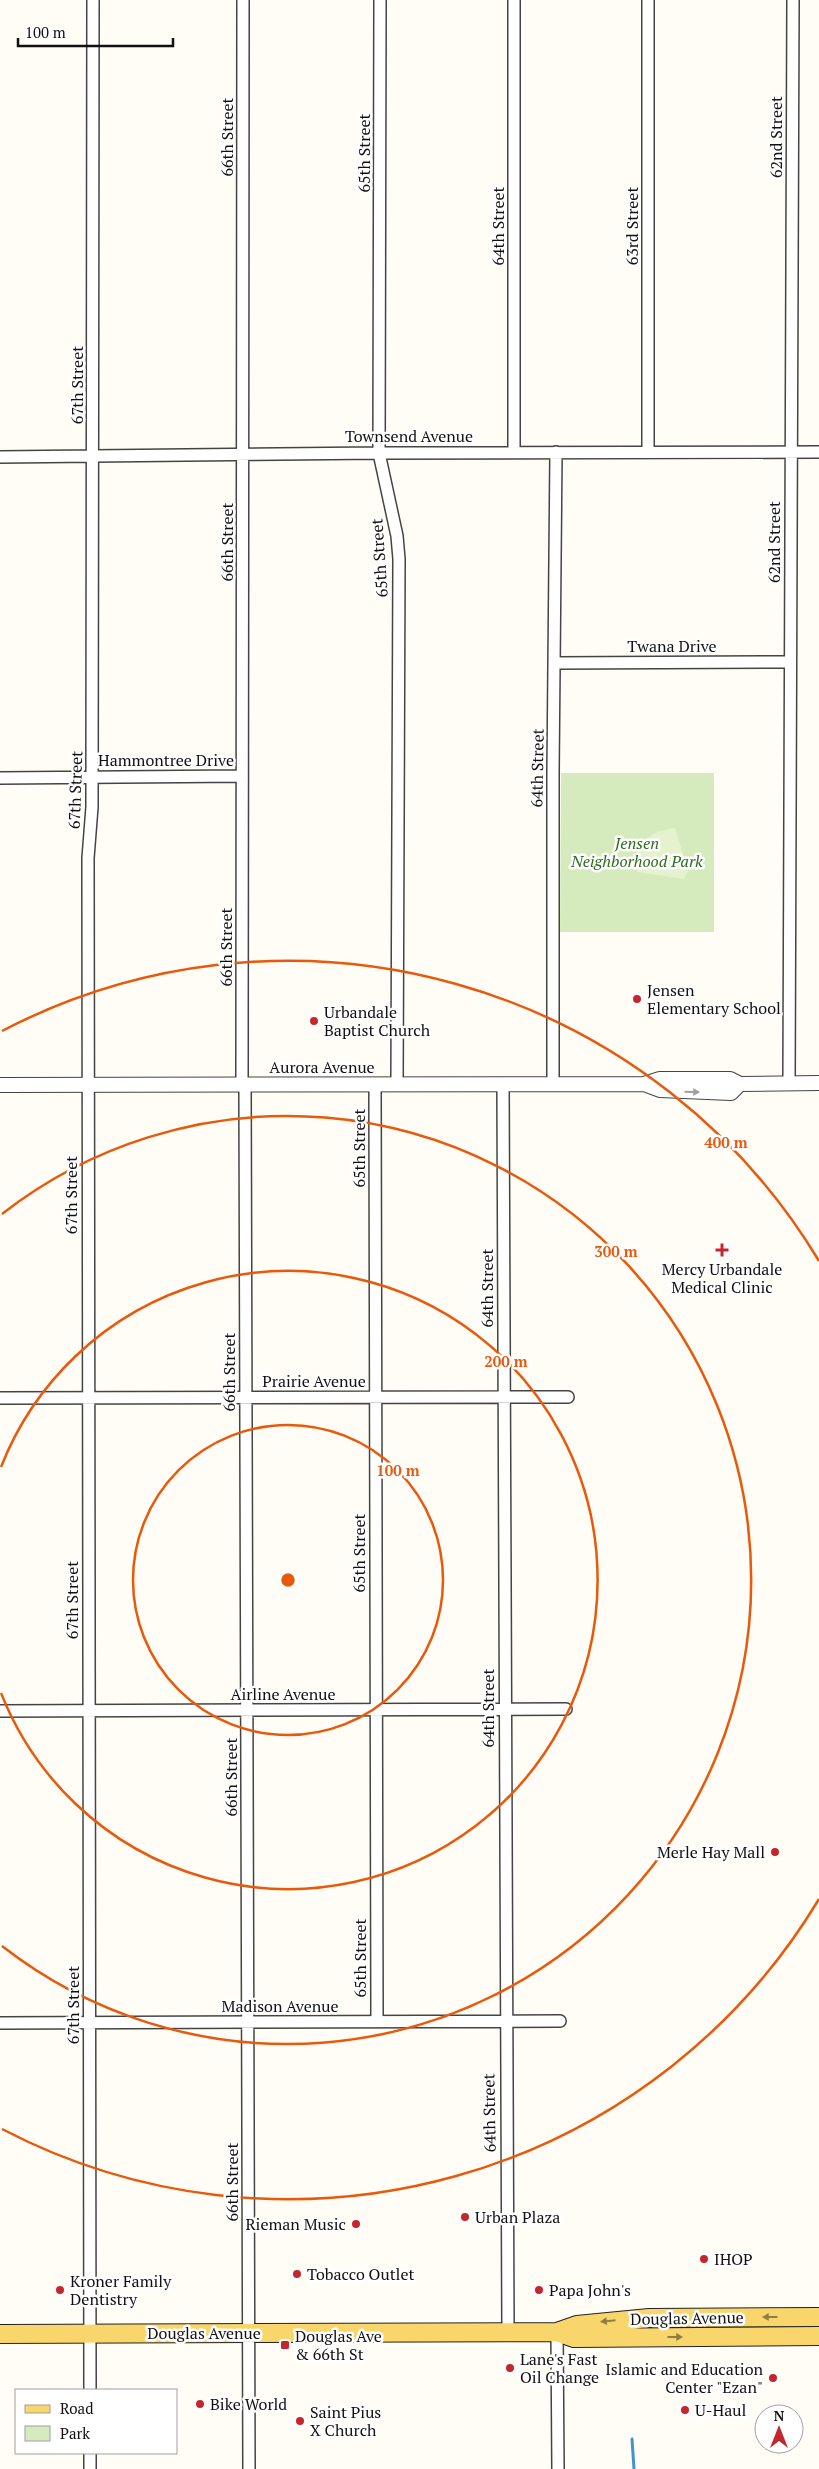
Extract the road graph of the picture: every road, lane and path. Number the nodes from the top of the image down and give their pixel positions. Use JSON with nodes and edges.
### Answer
{"nodes":[{"id":1,"x":93,"y":0,"type":"edge"},
{"id":2,"x":243,"y":0,"type":"edge"},
{"id":3,"x":380,"y":0,"type":"edge"},
{"id":4,"x":514,"y":0,"type":"edge"},
{"id":5,"x":648,"y":0,"type":"edge"},
{"id":6,"x":793,"y":0,"type":"edge"},
{"id":7,"x":380,"y":452,"type":"junction"},
{"id":8,"x":514,"y":452,"type":"junction"},
{"id":9,"x":556,"y":452,"type":"junction"},
{"id":10,"x":648,"y":452,"type":"junction"},
{"id":11,"x":791,"y":452,"type":"junction"},
{"id":12,"x":819,"y":452,"type":"edge"},
{"id":13,"x":243,"y":454,"type":"junction"},
{"id":14,"x":94,"y":456,"type":"junction"},
{"id":15,"x":0,"y":457,"type":"edge"},
{"id":16,"x":790,"y":662,"type":"junction"},
{"id":17,"x":555,"y":663,"type":"junction"},
{"id":18,"x":242,"y":776,"type":"junction"},
{"id":19,"x":92,"y":777,"type":"junction"},
{"id":20,"x":0,"y":778,"type":"edge"},
{"id":21,"x":789,"y":1083,"type":"junction"},
{"id":22,"x":819,"y":1083,"type":"edge"},
{"id":23,"x":375,"y":1084,"type":"junction"},
{"id":24,"x":397,"y":1084,"type":"junction"},
{"id":25,"x":503,"y":1084,"type":"junction"},
{"id":26,"x":553,"y":1084,"type":"junction"},
{"id":27,"x":0,"y":1085,"type":"edge"},
{"id":28,"x":87,"y":1085,"type":"junction"},
{"id":29,"x":243,"y":1085,"type":"junction"},
{"id":30,"x":568,"y":1396,"type":"dead end"},
{"id":31,"x":375,"y":1397,"type":"junction"},
{"id":32,"x":504,"y":1397,"type":"junction"},
{"id":33,"x":0,"y":1398,"type":"edge"},
{"id":34,"x":88,"y":1398,"type":"junction"},
{"id":35,"x":246,"y":1398,"type":"junction"},
{"id":36,"x":504,"y":1709,"type":"junction"},
{"id":37,"x":566,"y":1709,"type":"dead end"},
{"id":38,"x":247,"y":1710,"type":"junction"},
{"id":39,"x":376,"y":1710,"type":"junction"},
{"id":40,"x":0,"y":1711,"type":"edge"},
{"id":41,"x":88,"y":1711,"type":"junction"},
{"id":42,"x":377,"y":2021,"type":"junction"},
{"id":43,"x":505,"y":2021,"type":"junction"},
{"id":44,"x":560,"y":2021,"type":"dead end"},
{"id":45,"x":248,"y":2022,"type":"junction"},
{"id":46,"x":0,"y":2023,"type":"edge"},
{"id":47,"x":89,"y":2023,"type":"junction"},
{"id":48,"x":819,"y":2317,"type":"edge"},
{"id":49,"x":508,"y":2332,"type":"junction"},
{"id":50,"x":557,"y":2332,"type":"junction"},
{"id":51,"x":249,"y":2333,"type":"junction"},
{"id":52,"x":0,"y":2334,"type":"edge"},
{"id":53,"x":89,"y":2334,"type":"junction"},
{"id":54,"x":819,"y":2336,"type":"edge"},
{"id":55,"x":90,"y":2389,"type":"edge"},
{"id":56,"x":90,"y":2454,"type":"edge"},
{"id":57,"x":90,"y":2469,"type":"edge"},
{"id":58,"x":249,"y":2469,"type":"edge"},
{"id":59,"x":558,"y":2469,"type":"edge"}],
"edges":[{"from":1,"to":14,"type":"street","name":"67th Street"},
{"from":2,"to":13,"type":"street","name":"66th Street"},
{"from":3,"to":7,"type":"street","name":"65th Street"},
{"from":4,"to":8,"type":"street","name":"64th Street"},
{"from":5,"to":10,"type":"street","name":"63rd Street"},
{"from":6,"to":11,"type":"street","name":"62nd Street"},
{"from":7,"to":8,"type":"street","name":"Townsend Avenue"},
{"from":7,"to":13,"type":"street","name":"Townsend Avenue"},
{"from":7,"to":24,"type":"street","name":"65th Street"},
{"from":8,"to":9,"type":"street","name":"Townsend Avenue"},
{"from":9,"to":10,"type":"street","name":"Townsend Avenue"},
{"from":9,"to":17,"type":"street","name":"64th Street"},
{"from":10,"to":11,"type":"street","name":"Townsend Avenue"},
{"from":11,"to":12,"type":"street","name":"Townsend Avenue"},
{"from":11,"to":16,"type":"street","name":"62nd Street"},
{"from":13,"to":14,"type":"street","name":"Townsend Avenue"},
{"from":13,"to":18,"type":"street","name":"66th Street"},
{"from":14,"to":15,"type":"street","name":"Townsend Avenue"},
{"from":14,"to":19,"type":"street","name":"67th Street"},
{"from":16,"to":17,"type":"street","name":"Twana Drive"},
{"from":16,"to":21,"type":"street","name":"62nd Street"},
{"from":17,"to":26,"type":"street","name":"64th Street"},
{"from":18,"to":19,"type":"street","name":"Hammontree Drive"},
{"from":18,"to":29,"type":"street","name":"66th Street"},
{"from":19,"to":20,"type":"street","name":"Hammontree Drive"},
{"from":19,"to":28,"type":"street","name":"67th Street"},
{"from":21,"to":22,"type":"street","name":"Aurora Avenue"},
{"from":21,"to":26,"type":"street","name":"Aurora Avenue"},
{"from":23,"to":24,"type":"street","name":"Aurora Avenue"},
{"from":23,"to":29,"type":"street","name":"Aurora Avenue"},
{"from":23,"to":31,"type":"street","name":"65th Street"},
{"from":24,"to":25,"type":"street","name":"Aurora Avenue"},
{"from":25,"to":26,"type":"street","name":"Aurora Avenue"},
{"from":25,"to":32,"type":"street","name":"64th Street"},
{"from":27,"to":28,"type":"street","name":"Aurora Avenue"},
{"from":28,"to":29,"type":"street","name":"Aurora Avenue"},
{"from":28,"to":34,"type":"street","name":"67th Street"},
{"from":29,"to":35,"type":"street","name":"66th Street"},
{"from":30,"to":32,"type":"street","name":"Prairie Avenue"},
{"from":31,"to":32,"type":"street","name":"Prairie Avenue"},
{"from":31,"to":35,"type":"street","name":"Prairie Avenue"},
{"from":31,"to":39,"type":"street","name":"65th Street"},
{"from":32,"to":36,"type":"street","name":"64th Street"},
{"from":33,"to":34,"type":"street","name":"Prairie Avenue"},
{"from":34,"to":35,"type":"street","name":"Prairie Avenue"},
{"from":34,"to":41,"type":"street","name":"67th Street"},
{"from":35,"to":38,"type":"street","name":"66th Street"},
{"from":36,"to":37,"type":"street","name":"Airline Avenue"},
{"from":36,"to":39,"type":"street","name":"Airline Avenue"},
{"from":36,"to":43,"type":"street","name":"64th Street"},
{"from":38,"to":39,"type":"street","name":"Airline Avenue"},
{"from":38,"to":41,"type":"street","name":"Airline Avenue"},
{"from":38,"to":45,"type":"street","name":"66th Street"},
{"from":39,"to":42,"type":"street","name":"65th Street"},
{"from":40,"to":41,"type":"street","name":"Airline Avenue"},
{"from":41,"to":47,"type":"street","name":"67th Street"},
{"from":42,"to":43,"type":"street","name":"Madison Avenue"},
{"from":42,"to":45,"type":"street","name":"Madison Avenue"},
{"from":43,"to":44,"type":"street","name":"Madison Avenue"},
{"from":43,"to":49,"type":"street","name":"64th Street"},
{"from":45,"to":47,"type":"street","name":"Madison Avenue"},
{"from":45,"to":51,"type":"street","name":"66th Street"},
{"from":46,"to":47,"type":"street","name":"Madison Avenue"},
{"from":47,"to":53,"type":"street","name":"67th Street"},
{"from":48,"to":50,"type":"main road","name":"Douglas Avenue","one_way":true},
{"from":49,"to":50,"type":"main road","name":"Douglas Avenue"},
{"from":49,"to":51,"type":"main road","name":"Douglas Avenue"},
{"from":50,"to":54,"type":"main road","name":"Douglas Avenue","one_way":true},
{"from":50,"to":59,"type":"street"},
{"from":51,"to":53,"type":"main road","name":"Douglas Avenue"},
{"from":51,"to":58,"type":"street","name":"66th Street"},
{"from":52,"to":53,"type":"main road","name":"Douglas Avenue"},
{"from":53,"to":55,"type":"street","name":"67th Street"},
{"from":56,"to":57,"type":"street"}]}
